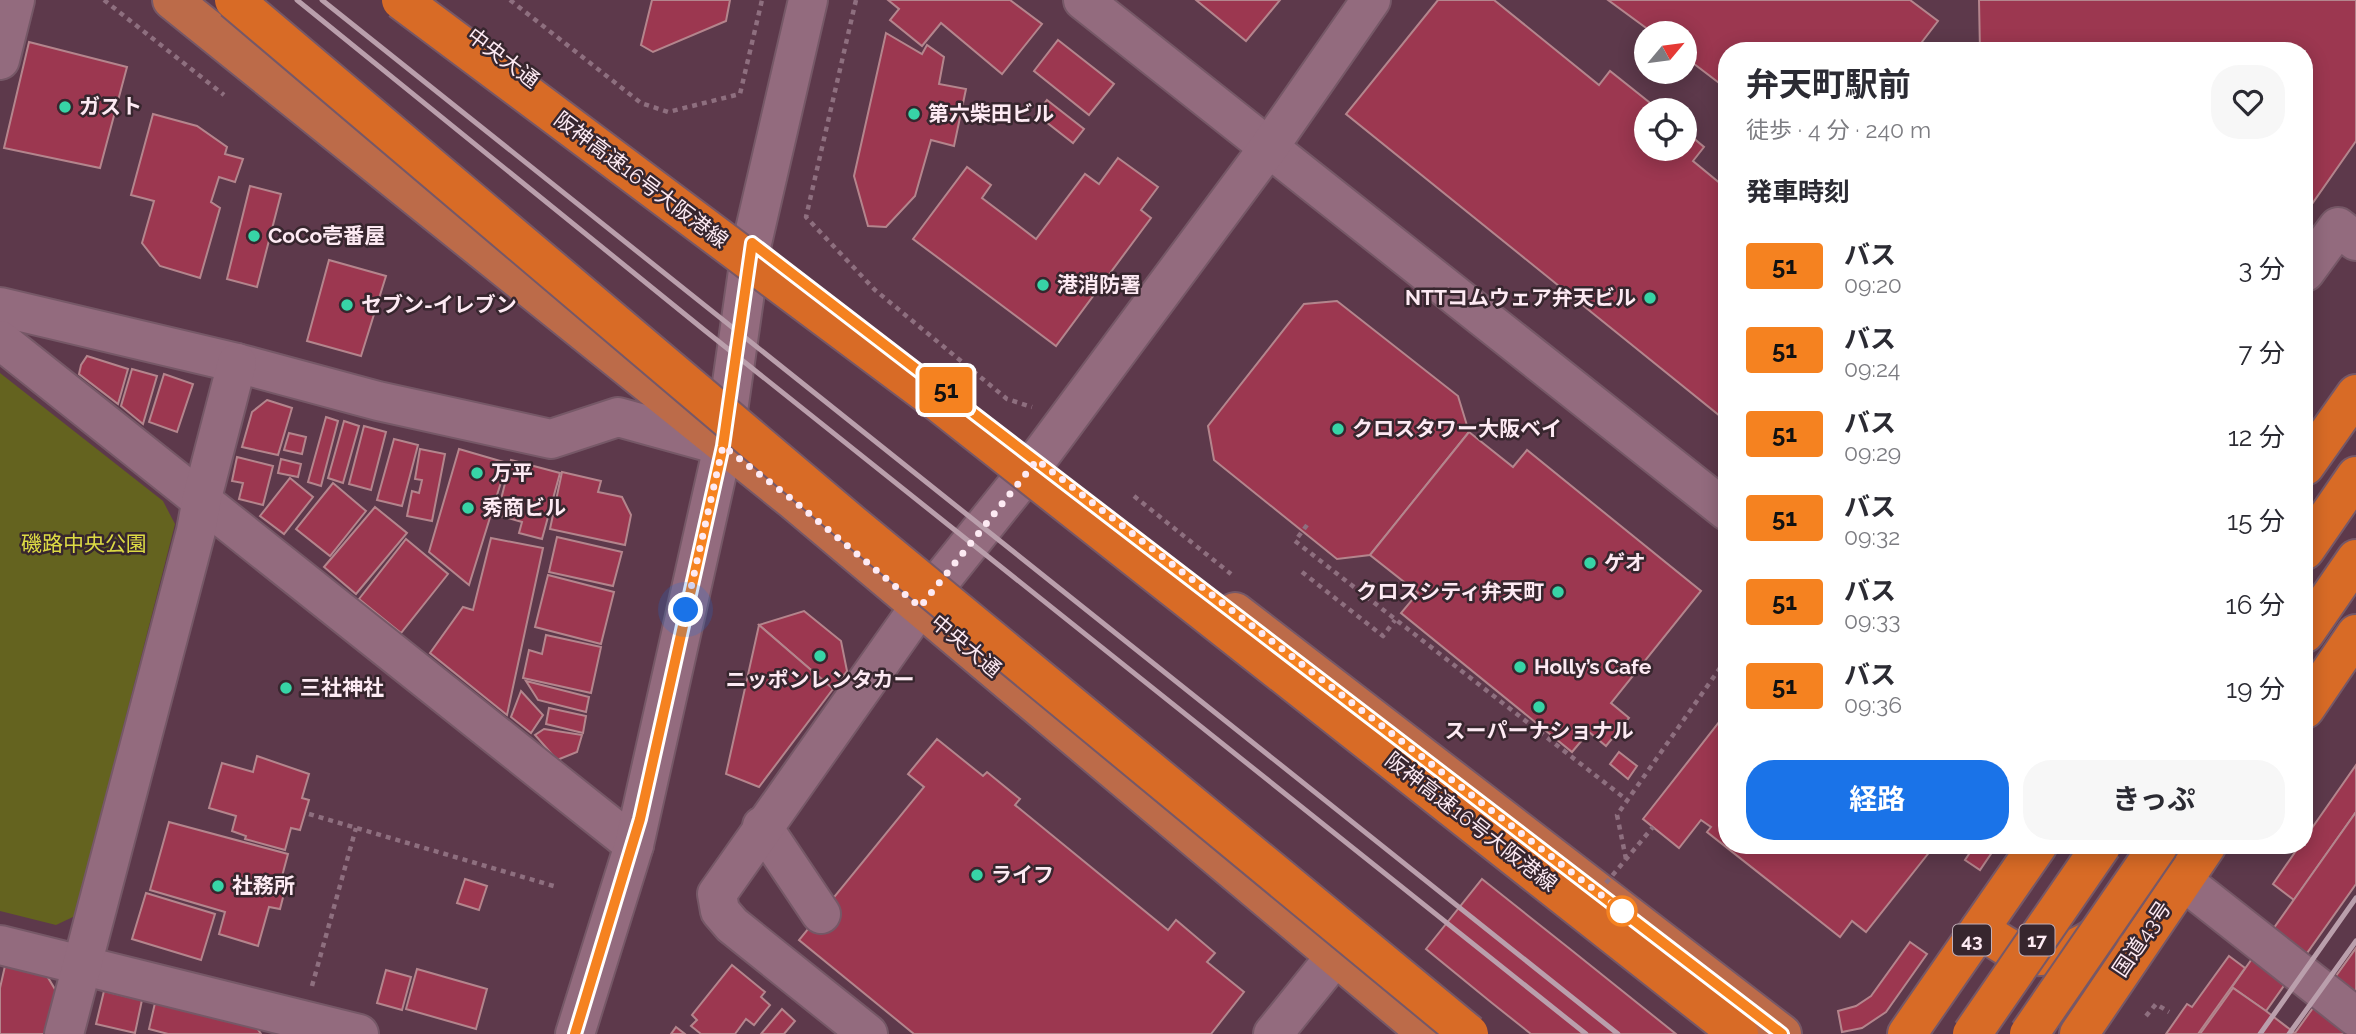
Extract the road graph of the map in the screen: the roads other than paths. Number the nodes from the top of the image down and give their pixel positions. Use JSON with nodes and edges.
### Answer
{"nodes":[{"id":1,"x":15,"y":0,"type":"edge"},
{"id":2,"x":172,"y":0,"type":"edge"},
{"id":3,"x":234,"y":0,"type":"edge"},
{"id":4,"x":401,"y":0,"type":"edge"},
{"id":5,"x":425,"y":0,"type":"edge"},
{"id":6,"x":808,"y":0,"type":"edge"},
{"id":7,"x":1083,"y":0,"type":"edge"},
{"id":8,"x":1371,"y":0,"type":"edge"},
{"id":9,"x":0,"y":60,"type":"edge"},
{"id":10,"x":1269,"y":147,"type":"junction"},
{"id":11,"x":2356,"y":241,"type":"edge"},
{"id":12,"x":752,"y":243,"type":"junction"},
{"id":13,"x":2313,"y":261,"type":"edge"},
{"id":14,"x":0,"y":307,"type":"edge"},
{"id":15,"x":0,"y":340,"type":"edge"},
{"id":16,"x":237,"y":363,"type":"junction"},
{"id":17,"x":2356,"y":394,"type":"edge"},
{"id":18,"x":723,"y":446,"type":"junction"},
{"id":19,"x":2313,"y":455,"type":"edge"},
{"id":20,"x":1037,"y":460,"type":"junction"},
{"id":21,"x":2356,"y":476,"type":"edge"},
{"id":22,"x":202,"y":498,"type":"junction"},
{"id":23,"x":1718,"y":504,"type":"edge"},
{"id":24,"x":2313,"y":538,"type":"edge"},
{"id":25,"x":2356,"y":559,"type":"edge"},
{"id":26,"x":2356,"y":581,"type":"edge"},
{"id":27,"x":2356,"y":602,"type":"edge"},
{"id":28,"x":920,"y":607,"type":"junction"},
{"id":29,"x":2313,"y":621,"type":"edge"},
{"id":30,"x":2356,"y":634,"type":"edge"},
{"id":31,"x":2313,"y":643,"type":"edge"},
{"id":32,"x":2313,"y":651,"type":"edge"},
{"id":33,"x":2313,"y":697,"type":"edge"},
{"id":34,"x":762,"y":826,"type":"junction"},
{"id":35,"x":634,"y":845,"type":"junction"},
{"id":36,"x":2032,"y":854,"type":"edge"},
{"id":37,"x":2096,"y":854,"type":"edge"},
{"id":38,"x":2153,"y":854,"type":"edge"},
{"id":39,"x":2177,"y":863,"type":"edge"},
{"id":40,"x":821,"y":914,"type":"dead end"},
{"id":41,"x":1980,"y":929,"type":"junction"},
{"id":42,"x":0,"y":945,"type":"edge"},
{"id":43,"x":1335,"y":957,"type":"junction"},
{"id":44,"x":80,"y":963,"type":"junction"},
{"id":45,"x":2356,"y":1017,"type":"edge"},
{"id":46,"x":300,"y":1027,"type":"edge"},
{"id":47,"x":64,"y":1034,"type":"edge"},
{"id":48,"x":359,"y":1034,"type":"edge"},
{"id":49,"x":575,"y":1034,"type":"edge"},
{"id":50,"x":868,"y":1034,"type":"edge"},
{"id":51,"x":1273,"y":1034,"type":"edge"},
{"id":52,"x":1428,"y":1034,"type":"edge"},
{"id":53,"x":1469,"y":1034,"type":"edge"},
{"id":54,"x":1739,"y":1034,"type":"edge"},
{"id":55,"x":1782,"y":1034,"type":"edge"},
{"id":56,"x":1907,"y":1034,"type":"edge"},
{"id":57,"x":1972,"y":1034,"type":"edge"},
{"id":58,"x":2029,"y":1034,"type":"edge"},
{"id":59,"x":2078,"y":1034,"type":"edge"}],
"edges":[{"from":1,"to":9,"type":"street"},
{"from":2,"to":18,"type":"main road","name":"中央大通"},
{"from":3,"to":53,"type":"highway","bridge":true},
{"from":4,"to":54,"type":"highway","name":"阪神高速16号大阪港線","bridge":true},
{"from":5,"to":12,"type":"main road","name":"中央大通"},
{"from":6,"to":12,"type":"street"},
{"from":7,"to":10,"type":"street"},
{"from":8,"to":10,"type":"street"},
{"from":10,"to":20,"type":"street"},
{"from":10,"to":23,"type":"street"},
{"from":11,"to":13,"type":"street"},
{"from":12,"to":18,"type":"street"},
{"from":12,"to":20,"type":"main road","name":"中央大通"},
{"from":14,"to":16,"type":"street"},
{"from":15,"to":22,"type":"street"},
{"from":16,"to":18,"type":"street"},
{"from":16,"to":22,"type":"street"},
{"from":17,"to":19,"type":"highway"},
{"from":18,"to":28,"type":"main road","name":"中央大通"},
{"from":18,"to":35,"type":"street"},
{"from":20,"to":28,"type":"street"},
{"from":20,"to":55,"type":"main road","name":"中央大通"},
{"from":21,"to":24,"type":"highway"},
{"from":22,"to":35,"type":"street"},
{"from":22,"to":44,"type":"street"},
{"from":25,"to":29,"type":"highway"},
{"from":26,"to":31,"type":"highway"},
{"from":27,"to":32,"type":"highway"},
{"from":28,"to":34,"type":"street"},
{"from":28,"to":43,"type":"main road","name":"中央大通"},
{"from":30,"to":33,"type":"highway"},
{"from":34,"to":40,"type":"street"},
{"from":34,"to":50,"type":"street"},
{"from":35,"to":49,"type":"street"},
{"from":36,"to":41,"type":"highway","number":"43"},
{"from":37,"to":57,"type":"highway","number":"17","bridge":true},
{"from":38,"to":58,"type":"highway","number":"17","bridge":true},
{"from":39,"to":41,"type":"highway","name":"国道43号"},
{"from":39,"to":45,"type":"street"},
{"from":39,"to":59,"type":"highway","name":"国道43号"},
{"from":41,"to":56,"type":"highway","number":"43"},
{"from":42,"to":44,"type":"street"},
{"from":43,"to":51,"type":"street"},
{"from":43,"to":52,"type":"main road","name":"中央大通"},
{"from":44,"to":46,"type":"street"},
{"from":44,"to":47,"type":"street"},
{"from":46,"to":48,"type":"street"}]}
